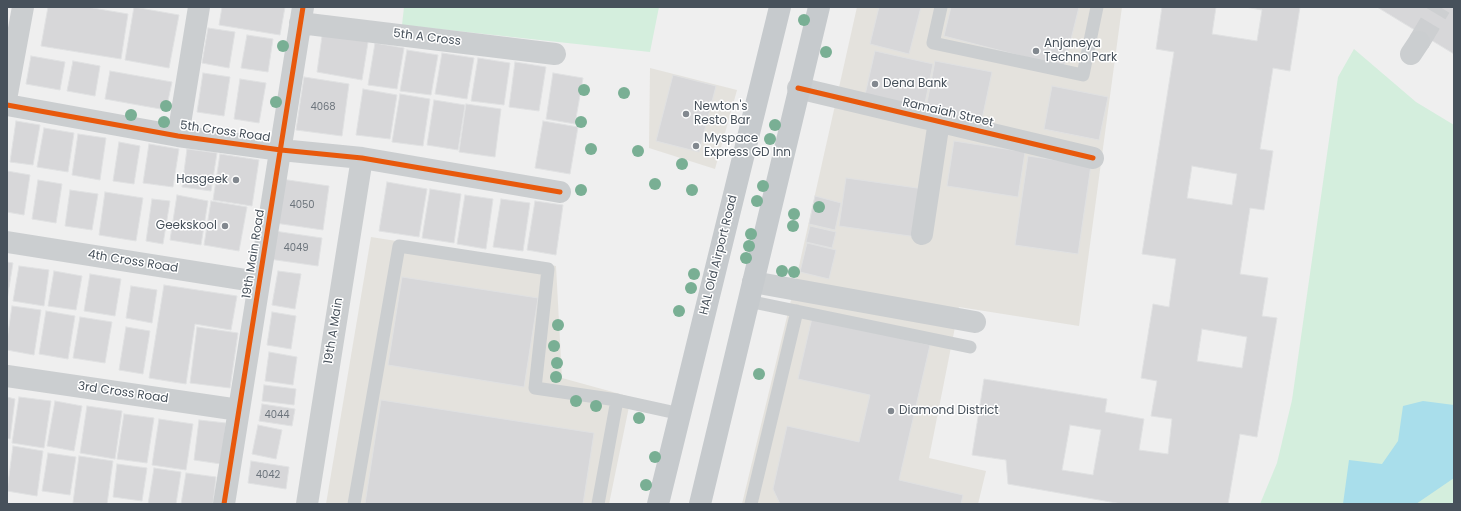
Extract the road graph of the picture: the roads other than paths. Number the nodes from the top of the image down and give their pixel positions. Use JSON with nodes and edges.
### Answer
{"nodes":[{"id":1,"x":23,"y":7,"type":"edge"},
{"id":2,"x":199,"y":7,"type":"edge"},
{"id":3,"x":780,"y":7,"type":"edge"},
{"id":4,"x":819,"y":7,"type":"edge"},
{"id":5,"x":941,"y":7,"type":"edge"},
{"id":6,"x":1097,"y":7,"type":"edge"},
{"id":7,"x":301,"y":15,"type":"edge"},
{"id":8,"x":554,"y":54,"type":"dead end"},
{"id":9,"x":798,"y":88,"type":"junction"},
{"id":10,"x":7,"y":94,"type":"edge"},
{"id":11,"x":7,"y":105,"type":"edge"},
{"id":12,"x":939,"y":121,"type":"junction"},
{"id":13,"x":178,"y":136,"type":"junction"},
{"id":14,"x":281,"y":150,"type":"junction"},
{"id":15,"x":362,"y":158,"type":"junction"},
{"id":16,"x":1093,"y":158,"type":"dead end"},
{"id":17,"x":560,"y":192,"type":"dead end"},
{"id":18,"x":922,"y":234,"type":"dead end"},
{"id":19,"x":7,"y":242,"type":"edge"},
{"id":20,"x":259,"y":282,"type":"junction"},
{"id":21,"x":750,"y":292,"type":"junction"},
{"id":22,"x":797,"y":311,"type":"junction"},
{"id":23,"x":975,"y":322,"type":"dead end"},
{"id":24,"x":970,"y":347,"type":"dead end"},
{"id":25,"x":7,"y":376,"type":"edge"},
{"id":26,"x":617,"y":400,"type":"junction"},
{"id":27,"x":239,"y":410,"type":"junction"},
{"id":28,"x":681,"y":414,"type":"junction"},
{"id":29,"x":224,"y":504,"type":"edge"},
{"id":30,"x":307,"y":504,"type":"edge"},
{"id":31,"x":354,"y":504,"type":"edge"},
{"id":32,"x":598,"y":504,"type":"edge"},
{"id":33,"x":658,"y":504,"type":"edge"},
{"id":34,"x":700,"y":504,"type":"edge"},
{"id":35,"x":751,"y":504,"type":"edge"}],
"edges":[{"from":1,"to":10,"type":"street"},
{"from":2,"to":13,"type":"street"},
{"from":3,"to":28,"type":"main road","name":"HAL Old Airport Road"},
{"from":4,"to":9,"type":"main road"},
{"from":5,"to":6,"type":"lane"},
{"from":7,"to":8,"type":"street","name":"5th A Cross"},
{"from":7,"to":14,"type":"street","name":"19th Main Road"},
{"from":9,"to":12,"type":"street","name":"Ramaiah Street"},
{"from":9,"to":21,"type":"main road"},
{"from":11,"to":13,"type":"street","name":"5th Cross Road"},
{"from":12,"to":16,"type":"street","name":"Ramaiah Street"},
{"from":12,"to":18,"type":"street"},
{"from":13,"to":14,"type":"street","name":"5th Cross Road"},
{"from":14,"to":15,"type":"street","name":"5th Cross Road"},
{"from":14,"to":20,"type":"street","name":"19th Main Road"},
{"from":15,"to":17,"type":"street","name":"5th Cross Road"},
{"from":15,"to":30,"type":"street","name":"19th A Main"},
{"from":19,"to":20,"type":"street","name":"4th Cross Road"},
{"from":20,"to":27,"type":"street","name":"19th Main Road"},
{"from":21,"to":22,"type":"lane"},
{"from":21,"to":23,"type":"street"},
{"from":21,"to":34,"type":"main road"},
{"from":22,"to":24,"type":"lane"},
{"from":22,"to":35,"type":"lane"},
{"from":25,"to":27,"type":"street","name":"3rd Cross Road"},
{"from":26,"to":28,"type":"lane"},
{"from":26,"to":31,"type":"lane"},
{"from":26,"to":32,"type":"lane"},
{"from":27,"to":29,"type":"street","name":"19th Main Road"},
{"from":28,"to":33,"type":"main road","name":"HAL Old Airport Road"}]}
